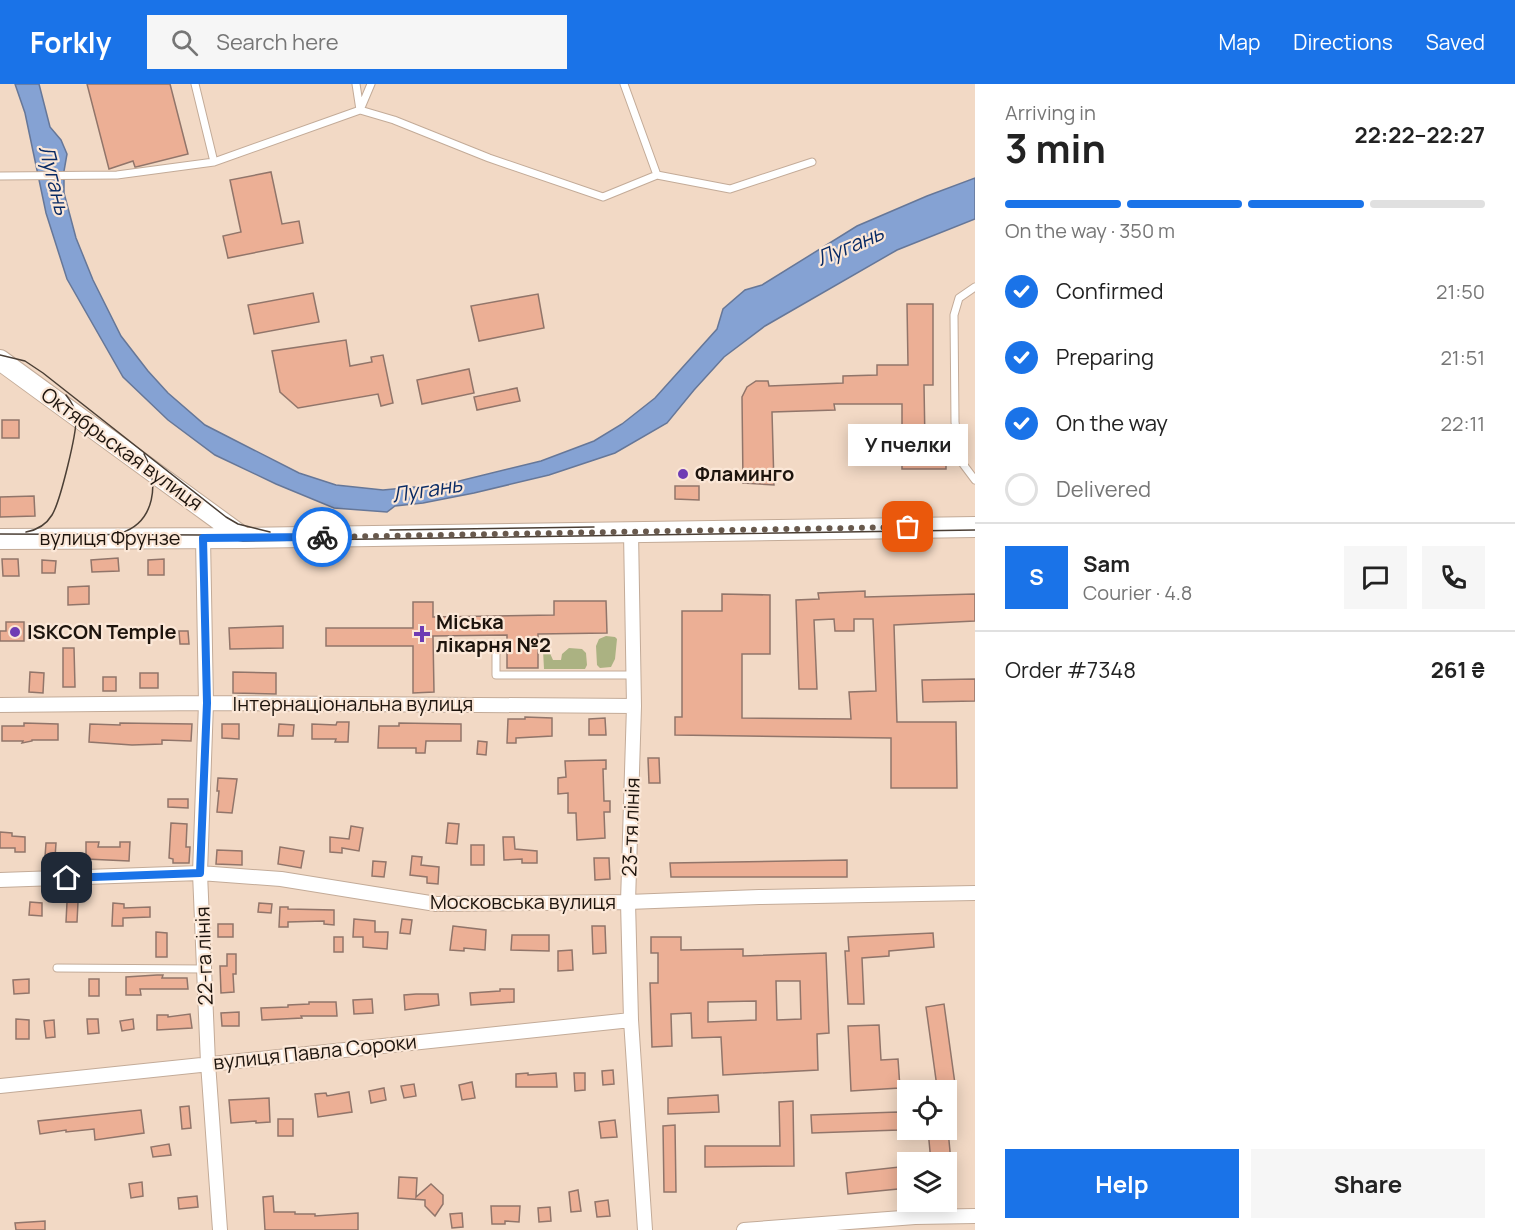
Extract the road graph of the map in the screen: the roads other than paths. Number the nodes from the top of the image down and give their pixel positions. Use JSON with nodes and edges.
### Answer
{"nodes":[{"id":1,"x":195,"y":84,"type":"edge"},
{"id":2,"x":356,"y":84,"type":"edge"},
{"id":3,"x":371,"y":84,"type":"edge"},
{"id":4,"x":624,"y":84,"type":"edge"},
{"id":5,"x":360,"y":110,"type":"junction"},
{"id":6,"x":214,"y":162,"type":"junction"},
{"id":7,"x":812,"y":162,"type":"dead end"},
{"id":8,"x":657,"y":175,"type":"junction"},
{"id":9,"x":0,"y":176,"type":"edge"},
{"id":10,"x":975,"y":287,"type":"edge"},
{"id":11,"x":0,"y":360,"type":"edge"},
{"id":12,"x":975,"y":480,"type":"edge"},
{"id":13,"x":975,"y":527,"type":"edge"},
{"id":14,"x":631,"y":532,"type":"junction"},
{"id":15,"x":203,"y":538,"type":"junction"},
{"id":16,"x":244,"y":538,"type":"junction"},
{"id":17,"x":0,"y":539,"type":"edge"},
{"id":18,"x":496,"y":646,"type":"dead end"},
{"id":19,"x":634,"y":675,"type":"junction"},
{"id":20,"x":207,"y":703,"type":"junction"},
{"id":21,"x":0,"y":705,"type":"edge"},
{"id":22,"x":634,"y":706,"type":"junction"},
{"id":23,"x":200,"y":873,"type":"junction"},
{"id":24,"x":0,"y":880,"type":"edge"},
{"id":25,"x":975,"y":893,"type":"edge"},
{"id":26,"x":628,"y":902,"type":"junction"},
{"id":27,"x":57,"y":968,"type":"dead end"},
{"id":28,"x":204,"y":969,"type":"junction"},
{"id":29,"x":631,"y":1020,"type":"junction"},
{"id":30,"x":208,"y":1063,"type":"junction"},
{"id":31,"x":0,"y":1086,"type":"edge"},
{"id":32,"x":969,"y":1221,"type":"edge"},
{"id":33,"x":220,"y":1230,"type":"edge"},
{"id":34,"x":645,"y":1230,"type":"edge"},
{"id":35,"x":744,"y":1230,"type":"edge"}],
"edges":[{"from":1,"to":6,"type":"lane"},
{"from":2,"to":5,"type":"lane"},
{"from":3,"to":5,"type":"lane"},
{"from":4,"to":8,"type":"lane"},
{"from":5,"to":6,"type":"lane"},
{"from":5,"to":8,"type":"lane"},
{"from":6,"to":9,"type":"lane"},
{"from":7,"to":8,"type":"lane"},
{"from":10,"to":12,"type":"lane"},
{"from":11,"to":16,"type":"street","name":"Октябрьская вулиця"},
{"from":13,"to":14,"type":"street","name":"вулиця Фрунзе"},
{"from":14,"to":16,"type":"street","name":"вулиця Фрунзе"},
{"from":14,"to":19,"type":"street","name":"23-тя лінія"},
{"from":15,"to":16,"type":"street","name":"вулиця Фрунзе"},
{"from":15,"to":17,"type":"street","name":"вулиця Фрунзе"},
{"from":15,"to":20,"type":"street","name":"22-га лінія"},
{"from":18,"to":19,"type":"lane"},
{"from":19,"to":22,"type":"street","name":"23-тя лінія"},
{"from":20,"to":21,"type":"street","name":"Інтернаціональна вулиця"},
{"from":20,"to":22,"type":"street","name":"Інтернаціональна вулиця"},
{"from":20,"to":23,"type":"street","name":"22-га лінія"},
{"from":22,"to":26,"type":"street","name":"23-тя лінія"},
{"from":23,"to":24,"type":"street","name":"Московська вулиця"},
{"from":23,"to":26,"type":"street","name":"Московська вулиця"},
{"from":23,"to":28,"type":"street","name":"22-га лінія"},
{"from":25,"to":26,"type":"street","name":"Московська вулиця"},
{"from":26,"to":29,"type":"street","name":"23-тя лінія"},
{"from":27,"to":28,"type":"lane"},
{"from":28,"to":30,"type":"street","name":"22-га лінія"},
{"from":29,"to":30,"type":"street","name":"вулиця Павла Сороки"},
{"from":29,"to":34,"type":"street","name":"23-тя лінія"},
{"from":30,"to":31,"type":"street","name":"вулиця Павла Сороки"},
{"from":30,"to":33,"type":"street","name":"22-га лінія"},
{"from":32,"to":35,"type":"street"}]}
